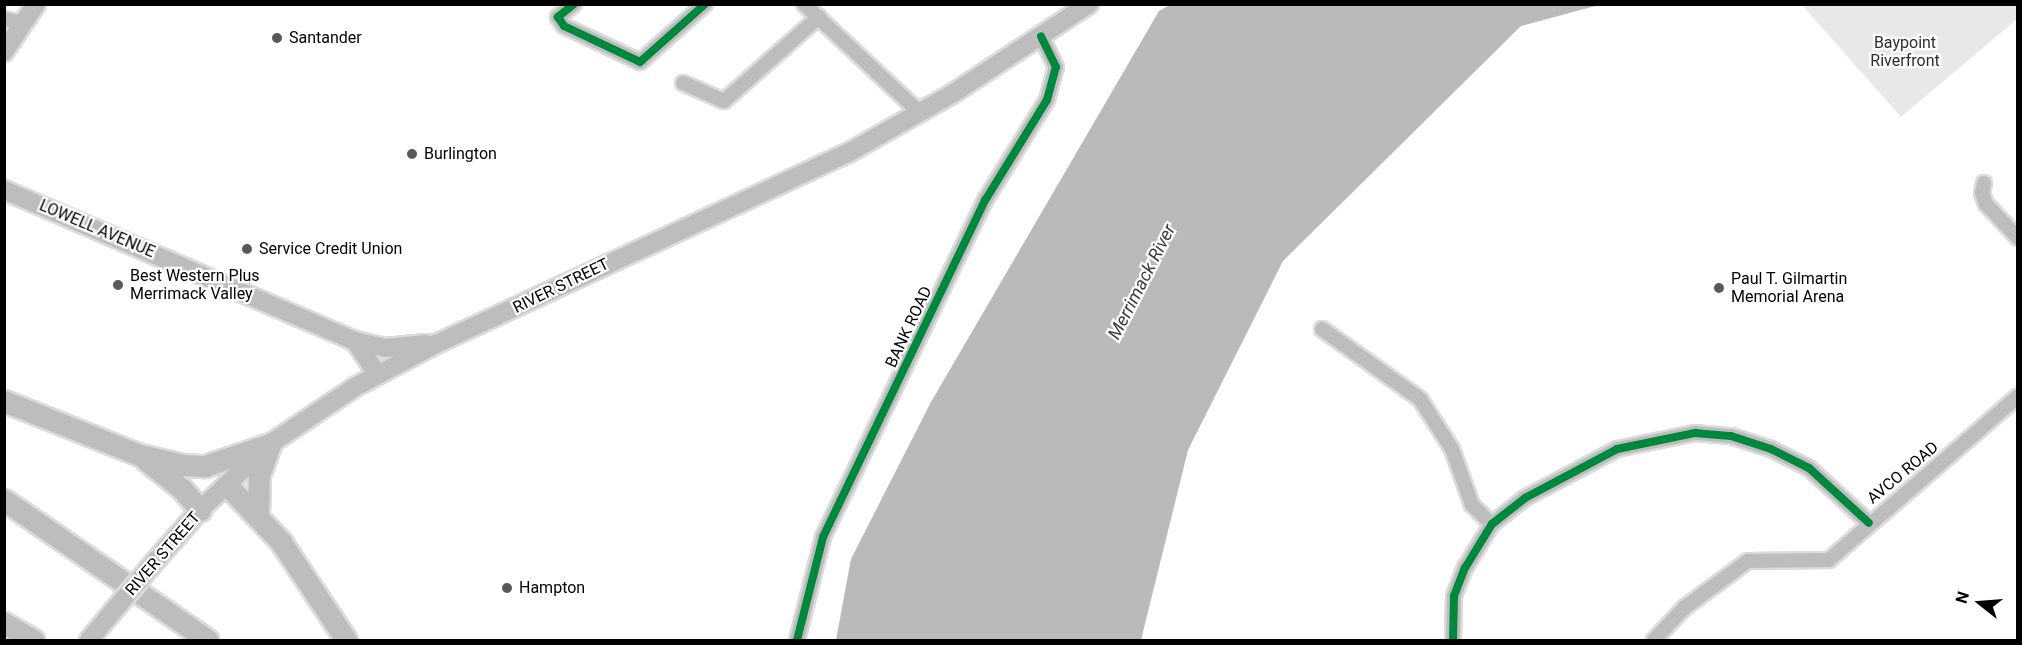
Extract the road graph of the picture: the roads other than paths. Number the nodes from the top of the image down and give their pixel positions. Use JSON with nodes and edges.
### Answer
{"nodes":[{"id":1,"x":36,"y":4,"type":"edge"},
{"id":2,"x":574,"y":4,"type":"edge"},
{"id":3,"x":705,"y":4,"type":"edge"},
{"id":4,"x":804,"y":4,"type":"edge"},
{"id":5,"x":1089,"y":4,"type":"edge"},
{"id":6,"x":819,"y":17,"type":"junction"},
{"id":7,"x":4,"y":19,"type":"edge"},
{"id":8,"x":23,"y":23,"type":"junction"},
{"id":9,"x":1041,"y":36,"type":"junction"},
{"id":10,"x":6,"y":47,"type":"edge"},
{"id":11,"x":683,"y":83,"type":"dead end"},
{"id":12,"x":920,"y":113,"type":"junction"},
{"id":13,"x":1984,"y":183,"type":"dead end"},
{"id":14,"x":4,"y":190,"type":"edge"},
{"id":15,"x":2018,"y":238,"type":"edge"},
{"id":16,"x":1322,"y":329,"type":"dead end"},
{"id":17,"x":355,"y":341,"type":"junction"},
{"id":18,"x":436,"y":344,"type":"junction"},
{"id":19,"x":376,"y":374,"type":"junction"},
{"id":20,"x":2018,"y":396,"type":"edge"},
{"id":21,"x":4,"y":401,"type":"edge"},
{"id":22,"x":270,"y":444,"type":"junction"},
{"id":23,"x":140,"y":455,"type":"junction"},
{"id":24,"x":226,"y":485,"type":"junction"},
{"id":25,"x":4,"y":491,"type":"edge"},
{"id":26,"x":4,"y":500,"type":"edge"},
{"id":27,"x":200,"y":510,"type":"junction"},
{"id":28,"x":258,"y":516,"type":"junction"},
{"id":29,"x":1869,"y":523,"type":"junction"},
{"id":30,"x":1492,"y":524,"type":"junction"},
{"id":31,"x":46,"y":528,"type":"junction"},
{"id":32,"x":4,"y":624,"type":"edge"},
{"id":33,"x":30,"y":638,"type":"edge"},
{"id":34,"x":89,"y":640,"type":"edge"},
{"id":35,"x":208,"y":640,"type":"edge"},
{"id":36,"x":346,"y":640,"type":"edge"},
{"id":37,"x":797,"y":640,"type":"edge"},
{"id":38,"x":1453,"y":640,"type":"edge"},
{"id":39,"x":1654,"y":640,"type":"edge"}],
"edges":[{"from":1,"to":8,"type":"main road"},
{"from":2,"to":3,"type":"street"},
{"from":4,"to":6,"type":"street"},
{"from":5,"to":9,"type":"main road","name":"RIVER STREET"},
{"from":6,"to":11,"type":"street"},
{"from":6,"to":12,"type":"street"},
{"from":7,"to":8,"type":"street"},
{"from":8,"to":10,"type":"main road"},
{"from":9,"to":12,"type":"main road","name":"RIVER STREET"},
{"from":9,"to":37,"type":"street","name":"BANK ROAD"},
{"from":12,"to":18,"type":"main road","name":"RIVER STREET"},
{"from":13,"to":15,"type":"street"},
{"from":14,"to":17,"type":"main road","name":"LOWELL AVENUE"},
{"from":16,"to":30,"type":"street"},
{"from":17,"to":18,"type":"main road","name":"LOWELL AVENUE"},
{"from":17,"to":19,"type":"main road"},
{"from":18,"to":19,"type":"main road","name":"RIVER STREET"},
{"from":19,"to":22,"type":"main road","name":"RIVER STREET"},
{"from":20,"to":29,"type":"street","name":"AVCO ROAD"},
{"from":21,"to":23,"type":"highway"},
{"from":22,"to":23,"type":"highway"},
{"from":22,"to":24,"type":"main road","name":"RIVER STREET"},
{"from":22,"to":28,"type":"highway"},
{"from":23,"to":27,"type":"highway"},
{"from":24,"to":27,"type":"main road","name":"RIVER STREET"},
{"from":24,"to":28,"type":"highway"},
{"from":25,"to":31,"type":"highway"},
{"from":26,"to":31,"type":"highway"},
{"from":27,"to":34,"type":"main road","name":"RIVER STREET","bridge":true},
{"from":28,"to":36,"type":"highway"},
{"from":29,"to":30,"type":"street"},
{"from":29,"to":39,"type":"street","name":"AVCO ROAD"},
{"from":30,"to":38,"type":"street"},
{"from":31,"to":35,"type":"highway"},
{"from":32,"to":33,"type":"highway"}]}
